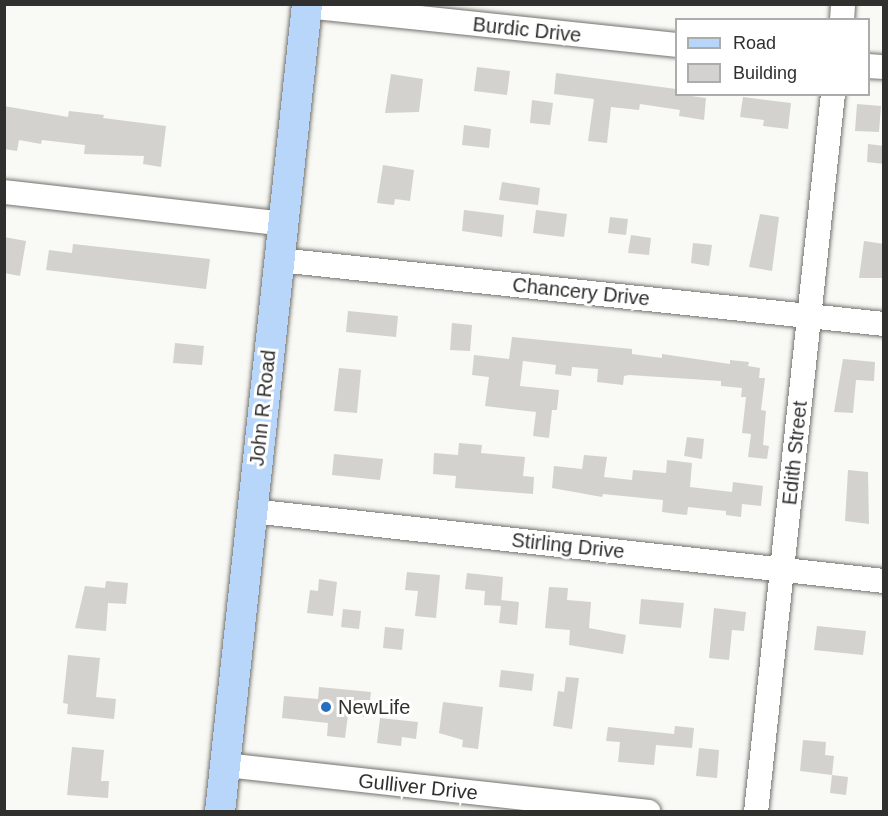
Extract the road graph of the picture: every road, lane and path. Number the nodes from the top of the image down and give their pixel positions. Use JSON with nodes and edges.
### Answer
{"nodes":[{"id":1,"x":307,"y":5,"type":"edge"},
{"id":2,"x":675,"y":45,"type":"edge"},
{"id":3,"x":833,"y":96,"type":"edge"},
{"id":4,"x":4,"y":192,"type":"edge"},
{"id":5,"x":283,"y":224,"type":"junction"},
{"id":6,"x":279,"y":260,"type":"junction"},
{"id":7,"x":809,"y":316,"type":"junction"},
{"id":8,"x":884,"y":324,"type":"edge"},
{"id":9,"x":252,"y":512,"type":"junction"},
{"id":10,"x":783,"y":570,"type":"junction"},
{"id":11,"x":884,"y":581,"type":"edge"},
{"id":12,"x":225,"y":765,"type":"junction"},
{"id":13,"x":219,"y":812,"type":"edge"},
{"id":14,"x":648,"y":812,"type":"edge"},
{"id":15,"x":756,"y":812,"type":"edge"}],
"edges":[{"from":1,"to":2,"type":"street","name":"Burdic Drive"},
{"from":1,"to":5,"type":"main road","name":"John R Road"},
{"from":3,"to":7,"type":"street","name":"Edith Street"},
{"from":4,"to":5,"type":"street"},
{"from":5,"to":6,"type":"main road","name":"John R Road"},
{"from":6,"to":7,"type":"street","name":"Chancery Drive"},
{"from":6,"to":9,"type":"main road","name":"John R Road"},
{"from":7,"to":8,"type":"street","name":"Chancery Drive"},
{"from":7,"to":10,"type":"street","name":"Edith Street"},
{"from":9,"to":10,"type":"street","name":"Stirling Drive"},
{"from":9,"to":12,"type":"main road","name":"John R Road"},
{"from":10,"to":11,"type":"street","name":"Stirling Drive"},
{"from":10,"to":15,"type":"street","name":"Edith Street"},
{"from":12,"to":13,"type":"main road","name":"John R Road"},
{"from":12,"to":14,"type":"street","name":"Gulliver Drive"}]}
